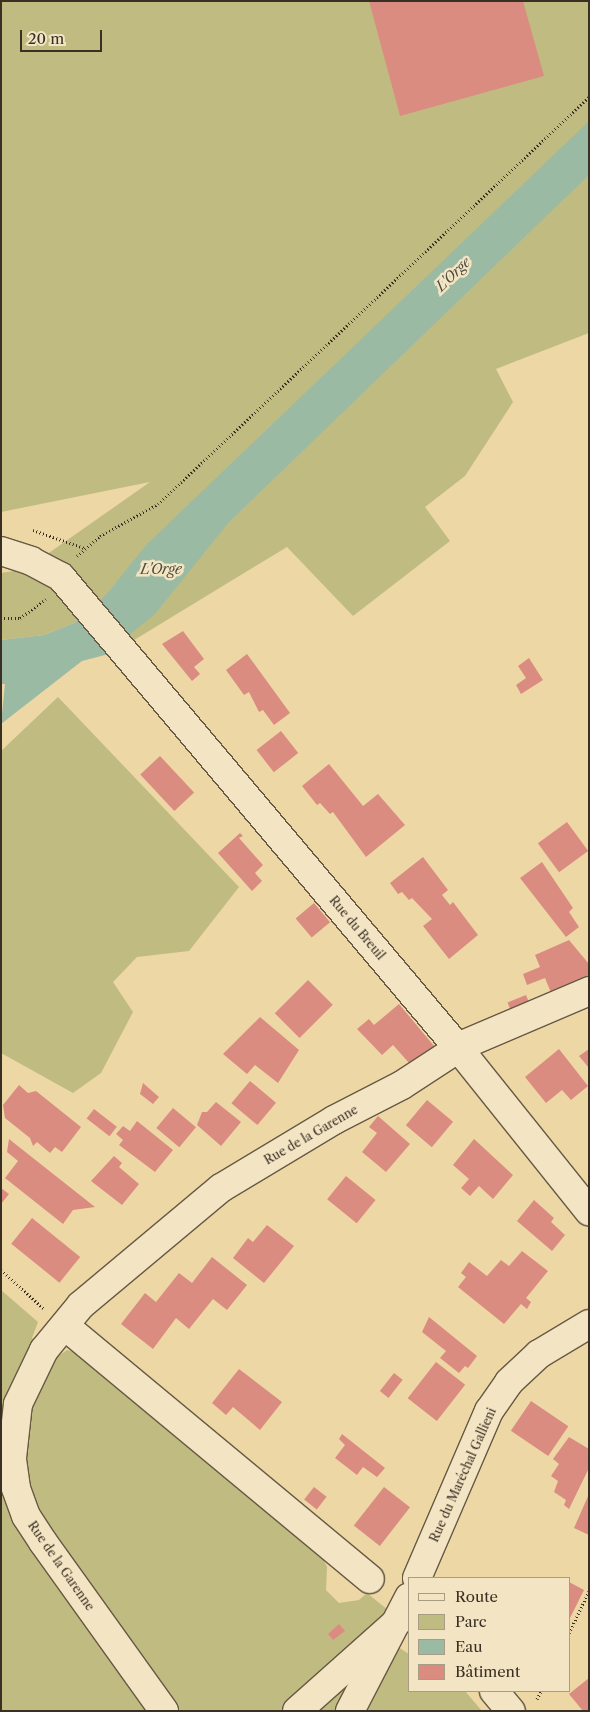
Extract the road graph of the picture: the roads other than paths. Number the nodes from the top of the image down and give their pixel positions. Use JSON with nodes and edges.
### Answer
{"nodes":[{"id":1,"x":1,"y":551,"type":"edge"},
{"id":2,"x":589,"y":991,"type":"edge"},
{"id":3,"x":459,"y":1049,"type":"junction"},
{"id":4,"x":589,"y":1211,"type":"edge"},
{"id":5,"x":589,"y":1324,"type":"edge"},
{"id":6,"x":65,"y":1326,"type":"junction"},
{"id":7,"x":418,"y":1577,"type":"edge"},
{"id":8,"x":370,"y":1578,"type":"dead end"},
{"id":9,"x":408,"y":1600,"type":"edge"},
{"id":10,"x":495,"y":1692,"type":"edge"},
{"id":11,"x":164,"y":1711,"type":"edge"},
{"id":12,"x":297,"y":1711,"type":"edge"},
{"id":13,"x":350,"y":1711,"type":"edge"},
{"id":14,"x":511,"y":1711,"type":"edge"}],
"edges":[{"from":1,"to":3,"type":"main road","name":"Rue du Breuil"},
{"from":2,"to":3,"type":"main road","name":"Rue de la Garenne"},
{"from":3,"to":4,"type":"main road","name":"Rue du Breuil"},
{"from":3,"to":6,"type":"main road","name":"Rue de la Garenne"},
{"from":5,"to":7,"type":"main road","name":"Rue du Maréchal Gallieni"},
{"from":6,"to":8,"type":"main road"},
{"from":6,"to":11,"type":"main road","name":"Rue de la Garenne"},
{"from":9,"to":12,"type":"main road","name":"Rue du Maréchal Gallieni"},
{"from":9,"to":13,"type":"main road","name":"Rue du Maréchal Gallieni"},
{"from":10,"to":14,"type":"main road"}]}
